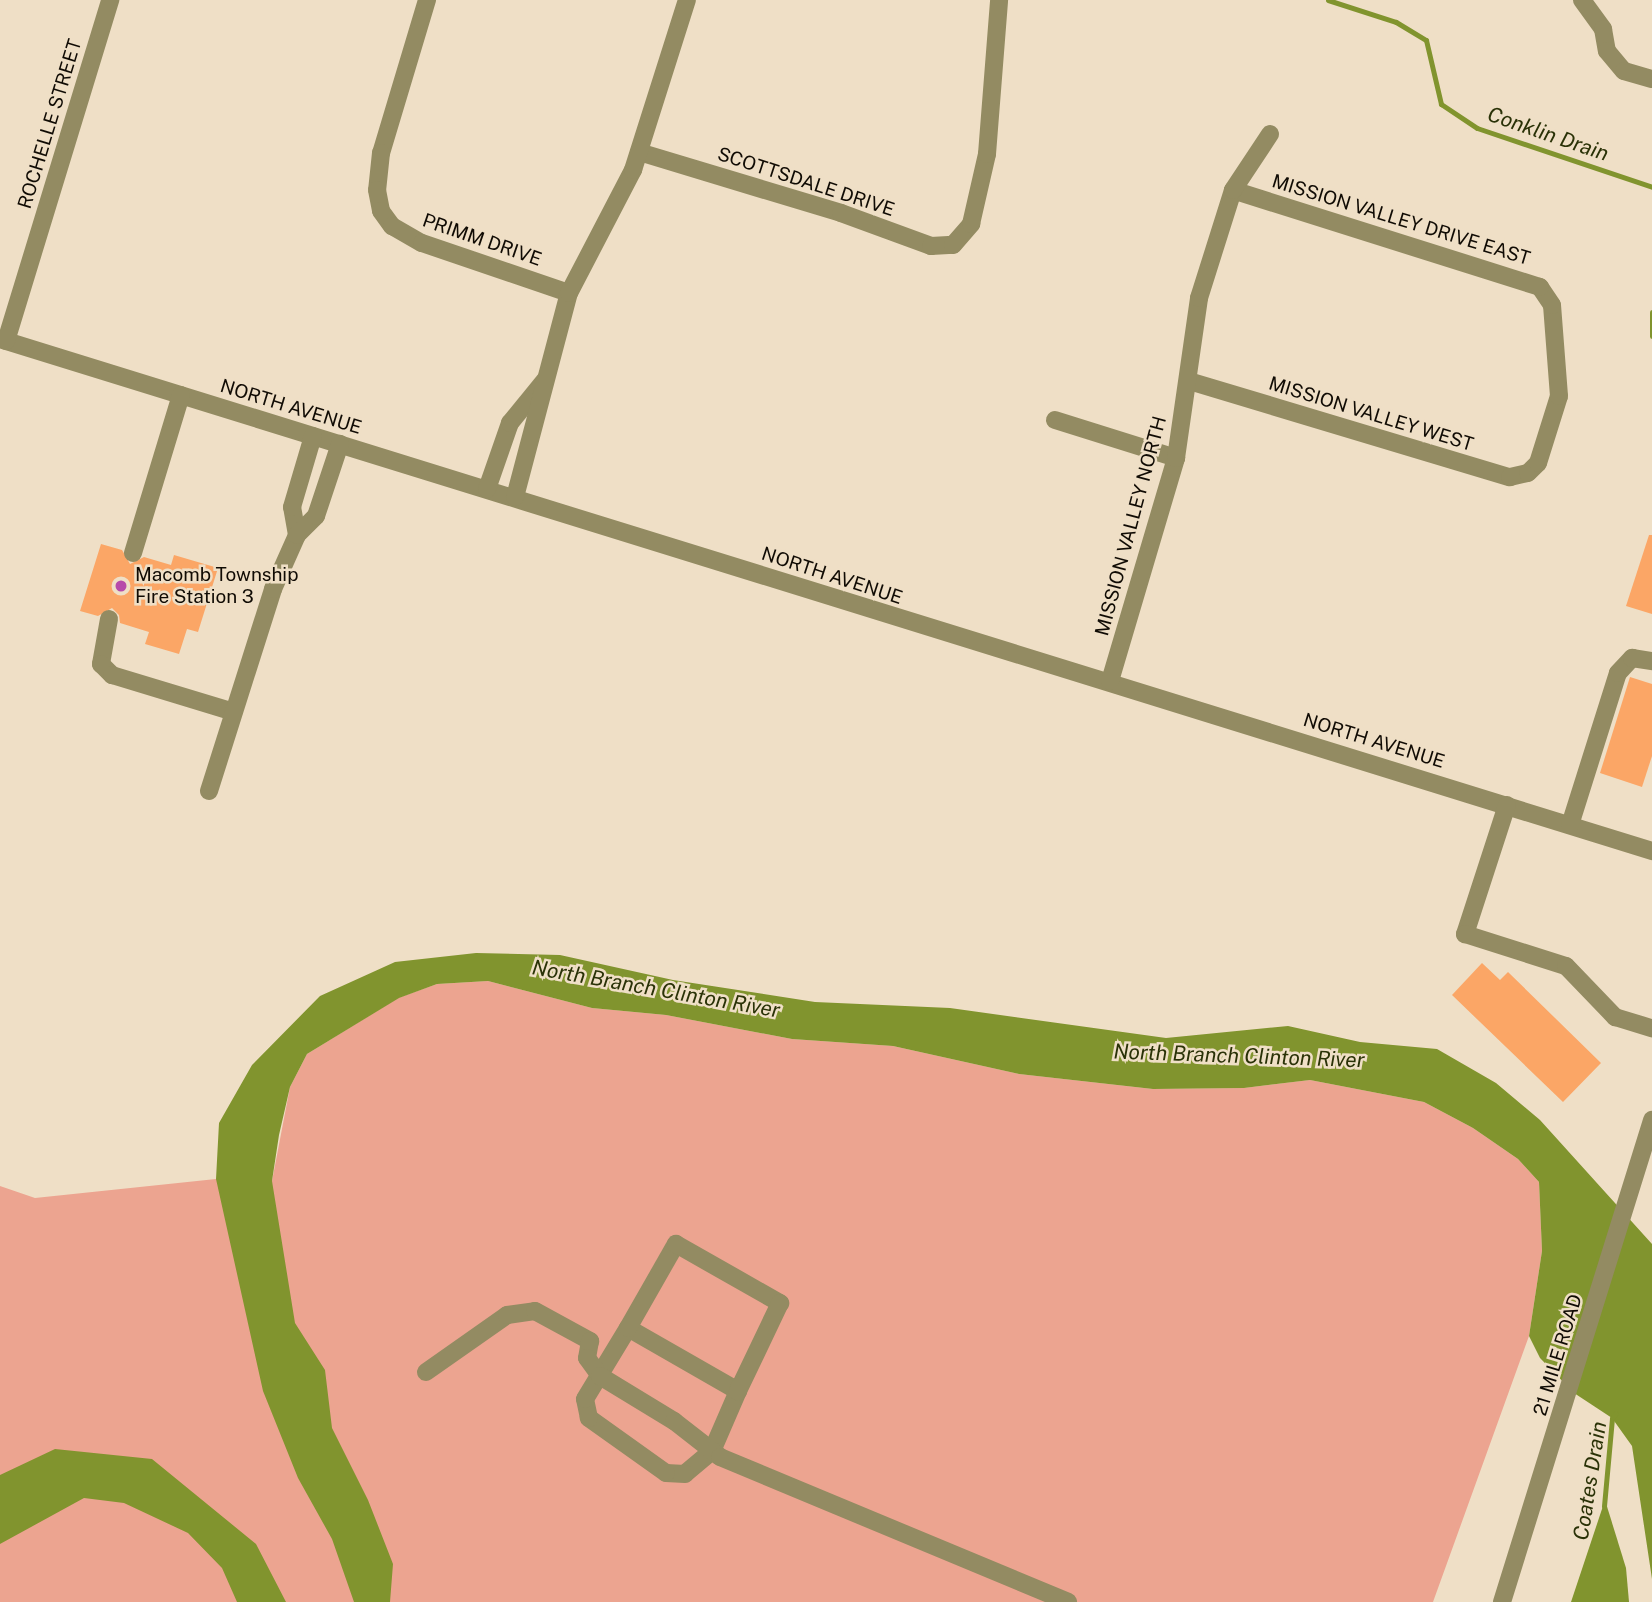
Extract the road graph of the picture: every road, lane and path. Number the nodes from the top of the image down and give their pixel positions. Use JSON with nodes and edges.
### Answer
{"nodes":[{"id":1,"x":110,"y":0,"type":"edge"},
{"id":2,"x":426,"y":0,"type":"edge"},
{"id":3,"x":687,"y":0,"type":"edge"},
{"id":4,"x":999,"y":0,"type":"edge"},
{"id":5,"x":1582,"y":0,"type":"edge"},
{"id":6,"x":1652,"y":79,"type":"edge"},
{"id":7,"x":1270,"y":134,"type":"dead end"},
{"id":8,"x":639,"y":152,"type":"junction"},
{"id":9,"x":1233,"y":190,"type":"junction"},
{"id":10,"x":569,"y":293,"type":"junction"},
{"id":11,"x":3,"y":340,"type":"edge"},
{"id":12,"x":550,"y":374,"type":"junction"},
{"id":13,"x":1189,"y":381,"type":"junction"},
{"id":14,"x":181,"y":395,"type":"junction"},
{"id":15,"x":1055,"y":420,"type":"dead end"},
{"id":16,"x":313,"y":436,"type":"junction"},
{"id":17,"x":340,"y":444,"type":"junction"},
{"id":18,"x":1176,"y":458,"type":"junction"},
{"id":19,"x":1538,"y":463,"type":"joint"},
{"id":20,"x":488,"y":489,"type":"junction"},
{"id":21,"x":515,"y":497,"type":"junction"},
{"id":22,"x":297,"y":535,"type":"junction"},
{"id":23,"x":133,"y":553,"type":"dead end"},
{"id":24,"x":109,"y":619,"type":"dead end"},
{"id":25,"x":1652,"y":660,"type":"edge"},
{"id":26,"x":1110,"y":681,"type":"junction"},
{"id":27,"x":234,"y":712,"type":"junction"},
{"id":28,"x":209,"y":791,"type":"dead end"},
{"id":29,"x":1507,"y":804,"type":"junction"},
{"id":30,"x":1570,"y":825,"type":"junction"},
{"id":31,"x":1652,"y":851,"type":"edge"},
{"id":32,"x":1652,"y":1028,"type":"edge"},
{"id":33,"x":1652,"y":1120,"type":"edge"},
{"id":34,"x":628,"y":1328,"type":"junction"},
{"id":35,"x":426,"y":1372,"type":"dead end"},
{"id":36,"x":600,"y":1376,"type":"junction"},
{"id":37,"x":738,"y":1391,"type":"junction"},
{"id":38,"x":712,"y":1451,"type":"junction"},
{"id":39,"x":1068,"y":1602,"type":"edge"},
{"id":40,"x":1502,"y":1602,"type":"edge"}],
"edges":[{"from":1,"to":11,"type":"street","name":"ROCHELLE STREET"},
{"from":2,"to":10,"type":"street","name":"PRIMM DRIVE"},
{"from":3,"to":8,"type":"street"},
{"from":4,"to":8,"type":"street","name":"SCOTTSDALE DRIVE"},
{"from":5,"to":6,"type":"street"},
{"from":7,"to":9,"type":"street","name":"MISSION VALLEY NORTH"},
{"from":8,"to":10,"type":"street"},
{"from":9,"to":13,"type":"street","name":"MISSION VALLEY NORTH"},
{"from":9,"to":19,"type":"street","name":"MISSION VALLEY DRIVE EAST"},
{"from":10,"to":12,"type":"street"},
{"from":11,"to":14,"type":"street","name":"NORTH AVENUE"},
{"from":12,"to":20,"type":"street"},
{"from":12,"to":21,"type":"street"},
{"from":13,"to":18,"type":"street","name":"MISSION VALLEY NORTH"},
{"from":13,"to":19,"type":"street","name":"MISSION VALLEY WEST"},
{"from":14,"to":16,"type":"street","name":"NORTH AVENUE"},
{"from":14,"to":23,"type":"street"},
{"from":15,"to":18,"type":"street"},
{"from":16,"to":17,"type":"street","name":"NORTH AVENUE"},
{"from":16,"to":22,"type":"street"},
{"from":17,"to":20,"type":"street","name":"NORTH AVENUE"},
{"from":17,"to":22,"type":"street"},
{"from":18,"to":26,"type":"street","name":"MISSION VALLEY NORTH"},
{"from":20,"to":21,"type":"street","name":"NORTH AVENUE"},
{"from":21,"to":26,"type":"street","name":"NORTH AVENUE"},
{"from":22,"to":27,"type":"street"},
{"from":24,"to":27,"type":"street"},
{"from":25,"to":30,"type":"street"},
{"from":26,"to":29,"type":"street","name":"NORTH AVENUE"},
{"from":27,"to":28,"type":"street"},
{"from":29,"to":30,"type":"street","name":"NORTH AVENUE"},
{"from":29,"to":32,"type":"street"},
{"from":30,"to":31,"type":"street","name":"NORTH AVENUE"},
{"from":33,"to":40,"type":"street","name":"21 MILE ROAD"},
{"from":34,"to":36,"type":"street"},
{"from":34,"to":37,"type":"street"},
{"from":34,"to":37,"type":"street"},
{"from":35,"to":36,"type":"street"},
{"from":36,"to":38,"type":"street"},
{"from":36,"to":38,"type":"street"},
{"from":37,"to":38,"type":"street"},
{"from":38,"to":39,"type":"street"}]}
